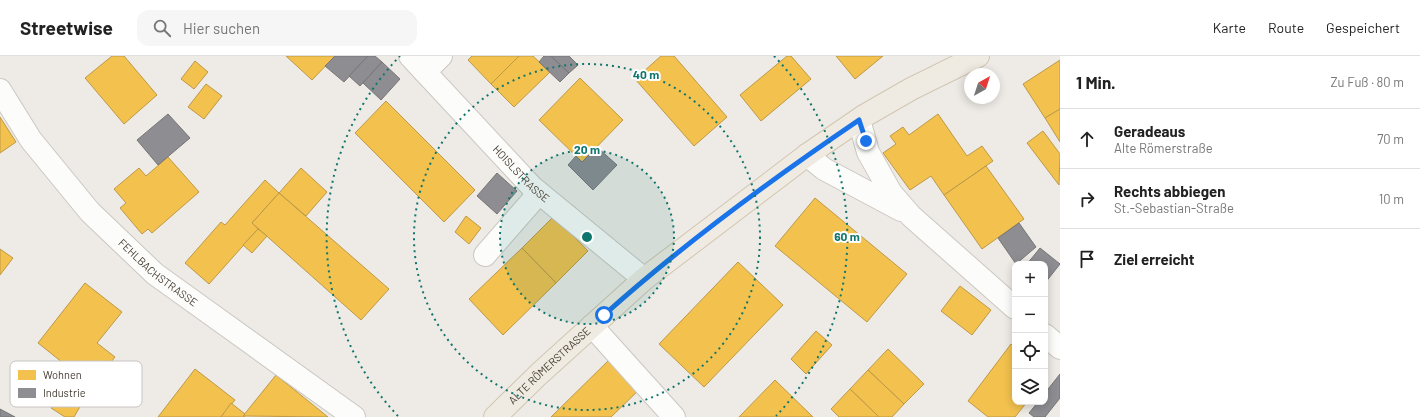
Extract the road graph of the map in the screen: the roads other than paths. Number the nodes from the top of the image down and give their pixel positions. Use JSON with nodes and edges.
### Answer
{"nodes":[{"id":1,"x":410,"y":56,"type":"edge"},
{"id":2,"x":441,"y":56,"type":"edge"},
{"id":3,"x":978,"y":56,"type":"edge"},
{"id":4,"x":425,"y":72,"type":"junction"},
{"id":5,"x":0,"y":90,"type":"edge"},
{"id":6,"x":859,"y":120,"type":"junction"},
{"id":7,"x":807,"y":155,"type":"junction"},
{"id":8,"x":539,"y":193,"type":"junction"},
{"id":9,"x":911,"y":216,"type":"junction"},
{"id":10,"x":485,"y":255,"type":"dead end"},
{"id":11,"x":644,"y":279,"type":"junction"},
{"id":12,"x":1012,"y":305,"type":"edge"},
{"id":13,"x":592,"y":326,"type":"junction"},
{"id":14,"x":1048,"y":338,"type":"edge"},
{"id":15,"x":1060,"y":348,"type":"edge"},
{"id":16,"x":354,"y":417,"type":"edge"},
{"id":17,"x":494,"y":417,"type":"edge"},
{"id":18,"x":674,"y":417,"type":"edge"}],
"edges":[{"from":1,"to":4,"type":"street","name":"HOISLSTRASSE"},
{"from":2,"to":4,"type":"street"},
{"from":3,"to":6,"type":"main road","name":"ALTE RÖMERSTRASSE"},
{"from":4,"to":8,"type":"street","name":"HOISLSTRASSE"},
{"from":5,"to":16,"type":"street","name":"FEHLBACHSTRASSE"},
{"from":6,"to":7,"type":"main road","name":"ALTE RÖMERSTRASSE"},
{"from":6,"to":9,"type":"street"},
{"from":7,"to":9,"type":"street"},
{"from":7,"to":11,"type":"main road","name":"ALTE RÖMERSTRASSE"},
{"from":8,"to":10,"type":"street"},
{"from":8,"to":11,"type":"street","name":"HOISLSTRASSE"},
{"from":9,"to":12,"type":"street"},
{"from":11,"to":13,"type":"main road","name":"ALTE RÖMERSTRASSE"},
{"from":13,"to":17,"type":"main road","name":"ALTE RÖMERSTRASSE"},
{"from":13,"to":18,"type":"street"},
{"from":14,"to":15,"type":"street"}]}
